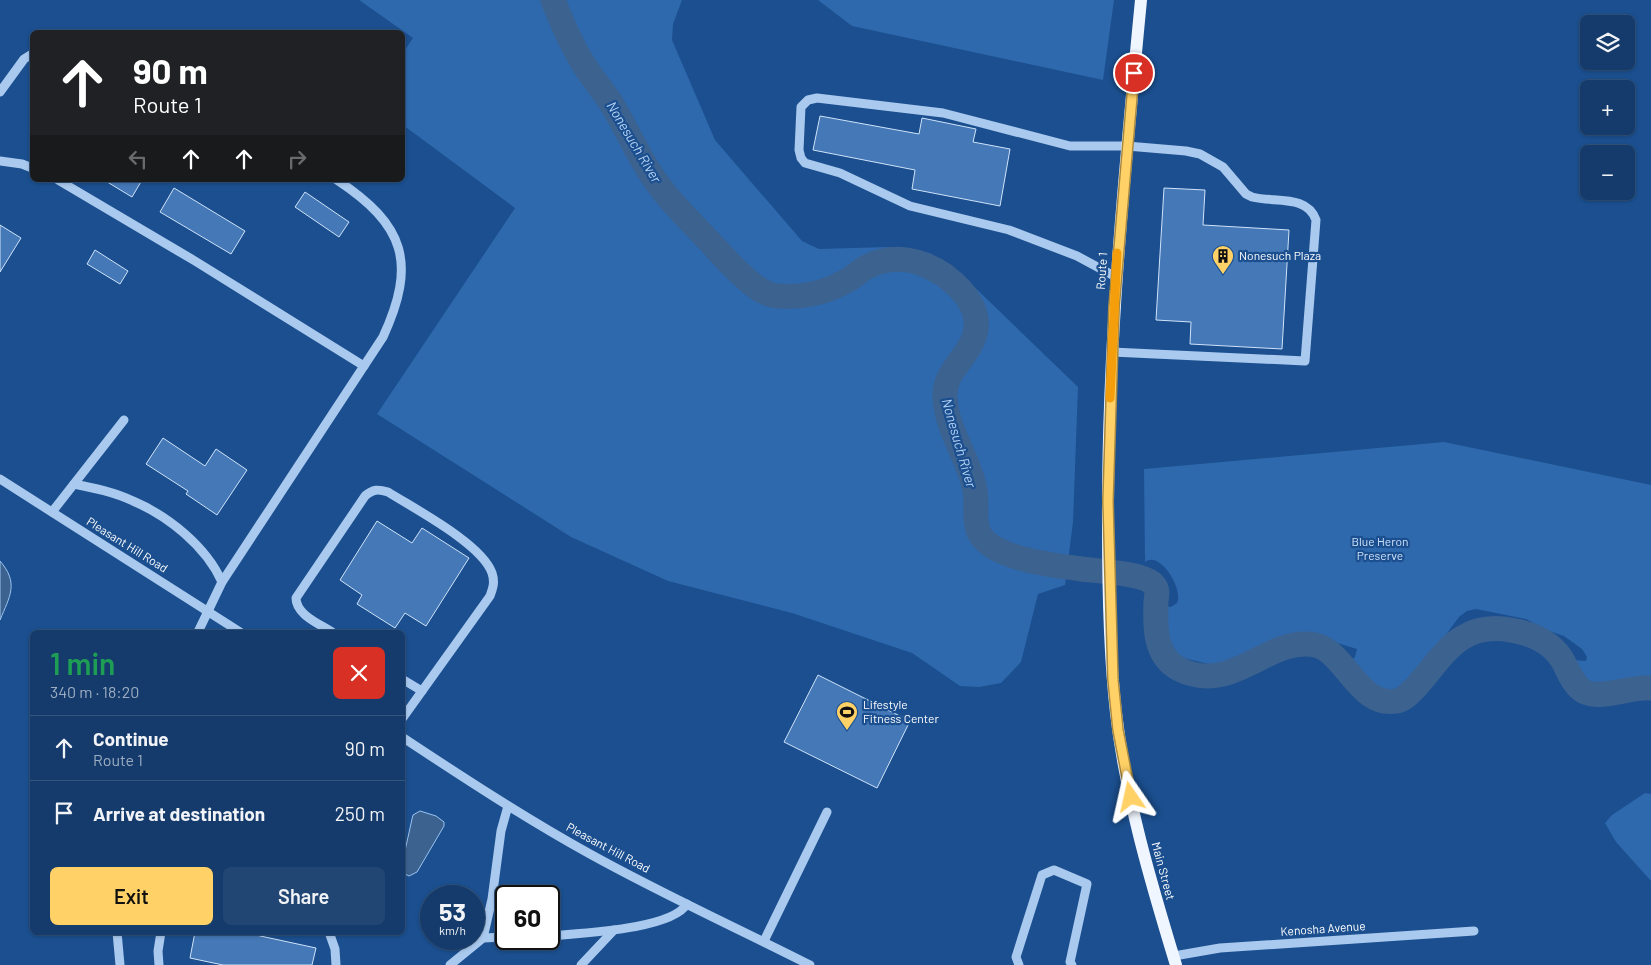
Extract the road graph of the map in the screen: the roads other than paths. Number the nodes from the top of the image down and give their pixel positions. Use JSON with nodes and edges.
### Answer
{"nodes":[{"id":1,"x":1141,"y":0,"type":"edge"},
{"id":2,"x":30,"y":55,"type":"edge"},
{"id":3,"x":0,"y":92,"type":"edge"},
{"id":4,"x":1127,"y":146,"type":"junction"},
{"id":5,"x":0,"y":161,"type":"edge"},
{"id":6,"x":30,"y":167,"type":"edge"},
{"id":7,"x":61,"y":182,"type":"edge"},
{"id":8,"x":340,"y":182,"type":"edge"},
{"id":9,"x":1116,"y":276,"type":"junction"},
{"id":10,"x":1112,"y":352,"type":"junction"},
{"id":11,"x":364,"y":366,"type":"junction"},
{"id":12,"x":124,"y":420,"type":"dead end"},
{"id":13,"x":0,"y":479,"type":"edge"},
{"id":14,"x":74,"y":484,"type":"junction"},
{"id":15,"x":52,"y":512,"type":"junction"},
{"id":16,"x":222,"y":582,"type":"junction"},
{"id":17,"x":1110,"y":604,"type":"joint"},
{"id":18,"x":208,"y":611,"type":"junction"},
{"id":19,"x":199,"y":630,"type":"edge"},
{"id":20,"x":237,"y":630,"type":"edge"},
{"id":21,"x":329,"y":630,"type":"edge"},
{"id":22,"x":405,"y":680,"type":"edge"},
{"id":23,"x":422,"y":691,"type":"junction"},
{"id":24,"x":405,"y":715,"type":"edge"},
{"id":25,"x":405,"y":739,"type":"edge"},
{"id":26,"x":508,"y":806,"type":"junction"},
{"id":27,"x":827,"y":812,"type":"dead end"},
{"id":28,"x":687,"y":904,"type":"junction"},
{"id":29,"x":485,"y":929,"type":"edge"},
{"id":30,"x":614,"y":930,"type":"junction"},
{"id":31,"x":1474,"y":931,"type":"dead end"},
{"id":32,"x":117,"y":935,"type":"edge"},
{"id":33,"x":161,"y":935,"type":"edge"},
{"id":34,"x":330,"y":935,"type":"edge"},
{"id":35,"x":560,"y":935,"type":"edge"},
{"id":36,"x":764,"y":941,"type":"junction"},
{"id":37,"x":468,"y":950,"type":"edge"},
{"id":38,"x":1175,"y":961,"type":"edge"},
{"id":39,"x":120,"y":965,"type":"edge"},
{"id":40,"x":159,"y":965,"type":"edge"},
{"id":41,"x":336,"y":965,"type":"edge"},
{"id":42,"x":450,"y":965,"type":"edge"},
{"id":43,"x":581,"y":965,"type":"edge"},
{"id":44,"x":810,"y":965,"type":"edge"},
{"id":45,"x":1019,"y":965,"type":"edge"},
{"id":46,"x":1072,"y":965,"type":"edge"}],
"edges":[{"from":1,"to":4,"type":"main road","name":"Route 1"},
{"from":2,"to":3,"type":"street"},
{"from":4,"to":9,"type":"main road","name":"Route 1"},
{"from":4,"to":9,"type":"street"},
{"from":4,"to":10,"type":"street"},
{"from":5,"to":6,"type":"street"},
{"from":7,"to":11,"type":"street"},
{"from":8,"to":11,"type":"street"},
{"from":9,"to":10,"type":"main road","name":"Route 1"},
{"from":10,"to":17,"type":"main road","name":"Route 1"},
{"from":11,"to":16,"type":"street"},
{"from":12,"to":14,"type":"street"},
{"from":13,"to":15,"type":"street","name":"Pleasant Hill Road"},
{"from":14,"to":15,"type":"street"},
{"from":14,"to":16,"type":"street"},
{"from":15,"to":18,"type":"street","name":"Pleasant Hill Road"},
{"from":16,"to":18,"type":"street"},
{"from":17,"to":38,"type":"main road","name":"Main Street"},
{"from":18,"to":19,"type":"street"},
{"from":18,"to":20,"type":"street","name":"Pleasant Hill Road"},
{"from":21,"to":23,"type":"street"},
{"from":22,"to":23,"type":"street"},
{"from":23,"to":24,"type":"street"},
{"from":25,"to":26,"type":"street","name":"Pleasant Hill Road"},
{"from":26,"to":28,"type":"street","name":"Pleasant Hill Road"},
{"from":26,"to":29,"type":"street"},
{"from":27,"to":36,"type":"street"},
{"from":28,"to":30,"type":"street"},
{"from":28,"to":36,"type":"street","name":"Pleasant Hill Road"},
{"from":30,"to":35,"type":"street"},
{"from":30,"to":43,"type":"street"},
{"from":31,"to":38,"type":"street","name":"Kenosha Avenue"},
{"from":32,"to":39,"type":"street"},
{"from":33,"to":40,"type":"street"},
{"from":34,"to":41,"type":"street"},
{"from":36,"to":44,"type":"street","name":"Pleasant Hill Road"},
{"from":37,"to":42,"type":"street"},
{"from":45,"to":46,"type":"street"}]}
